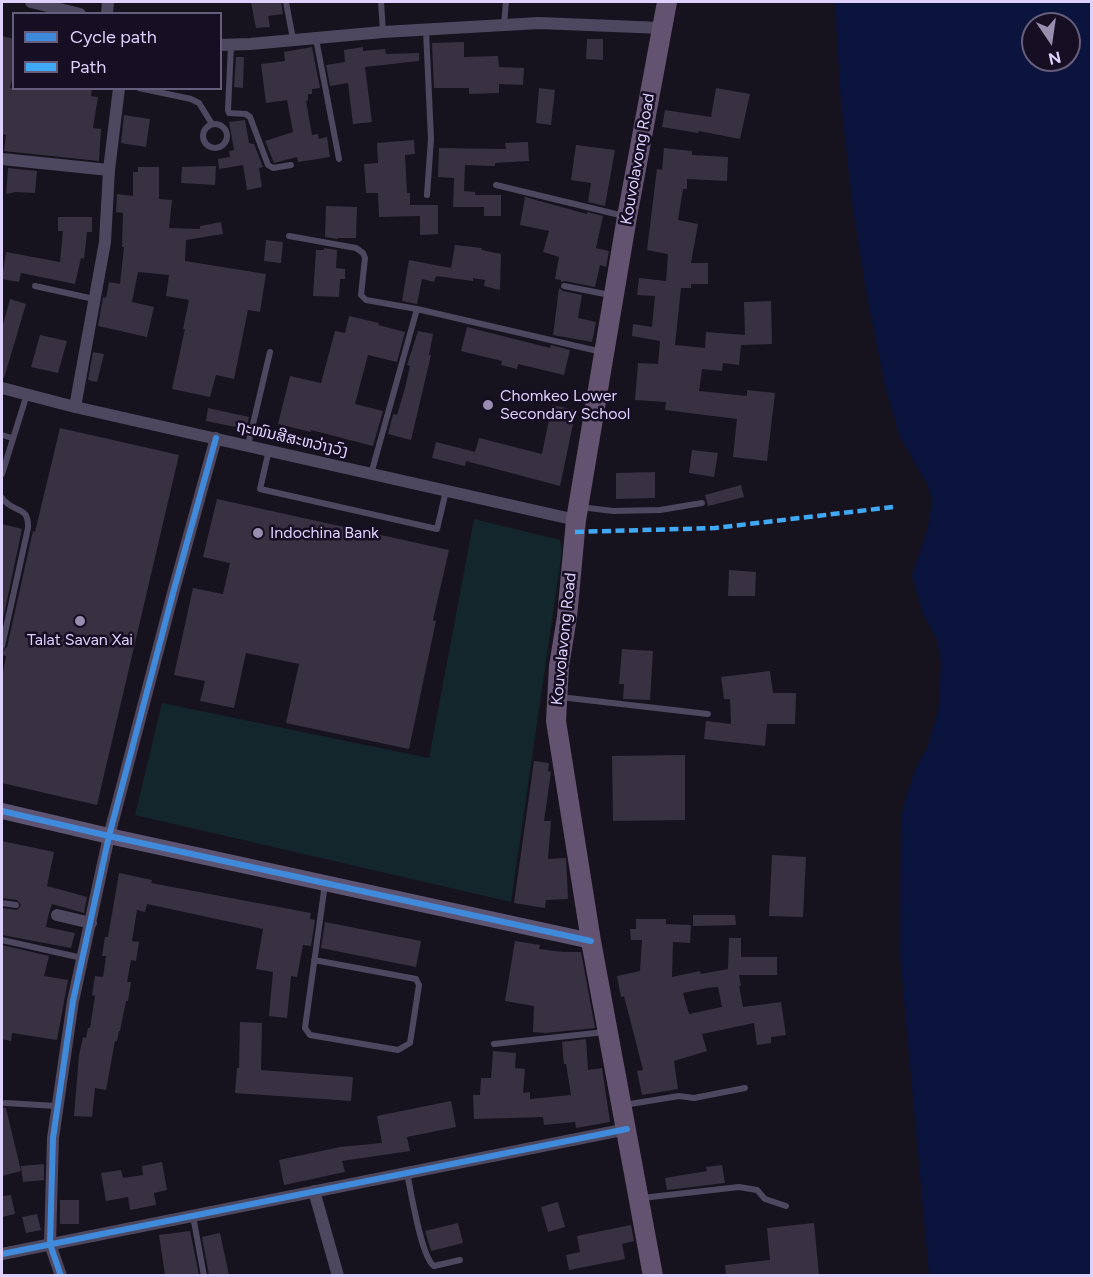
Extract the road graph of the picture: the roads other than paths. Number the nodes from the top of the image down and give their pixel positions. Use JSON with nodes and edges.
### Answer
{"nodes":[{"id":1,"x":31,"y":2,"type":"edge"},
{"id":2,"x":286,"y":2,"type":"edge"},
{"id":3,"x":381,"y":2,"type":"edge"},
{"id":4,"x":506,"y":2,"type":"edge"},
{"id":5,"x":667,"y":2,"type":"edge"},
{"id":6,"x":49,"y":10,"type":"edge"},
{"id":7,"x":64,"y":12,"type":"edge"},
{"id":8,"x":504,"y":25,"type":"junction"},
{"id":9,"x":662,"y":28,"type":"junction"},
{"id":10,"x":426,"y":30,"type":"junction"},
{"id":11,"x":383,"y":32,"type":"junction"},
{"id":12,"x":315,"y":38,"type":"junction"},
{"id":13,"x":293,"y":39,"type":"junction"},
{"id":14,"x":226,"y":45,"type":"edge"},
{"id":15,"x":119,"y":90,"type":"edge"},
{"id":16,"x":148,"y":90,"type":"edge"},
{"id":17,"x":212,"y":124,"type":"junction"},
{"id":18,"x":2,"y":159,"type":"edge"},
{"id":19,"x":339,"y":159,"type":"dead end"},
{"id":20,"x":291,"y":165,"type":"dead end"},
{"id":21,"x":109,"y":170,"type":"junction"},
{"id":22,"x":496,"y":185,"type":"dead end"},
{"id":23,"x":427,"y":195,"type":"dead end"},
{"id":24,"x":627,"y":217,"type":"junction"},
{"id":25,"x":289,"y":236,"type":"dead end"},
{"id":26,"x":35,"y":286,"type":"dead end"},
{"id":27,"x":564,"y":286,"type":"dead end"},
{"id":28,"x":614,"y":296,"type":"junction"},
{"id":29,"x":94,"y":299,"type":"junction"},
{"id":30,"x":417,"y":309,"type":"junction"},
{"id":31,"x":270,"y":352,"type":"dead end"},
{"id":32,"x":604,"y":352,"type":"junction"},
{"id":33,"x":2,"y":388,"type":"edge"},
{"id":34,"x":28,"y":394,"type":"junction"},
{"id":35,"x":75,"y":407,"type":"junction"},
{"id":36,"x":2,"y":435,"type":"edge"},
{"id":37,"x":12,"y":438,"type":"junction"},
{"id":38,"x":216,"y":438,"type":"junction"},
{"id":39,"x":248,"y":445,"type":"junction"},
{"id":40,"x":269,"y":450,"type":"junction"},
{"id":41,"x":2,"y":474,"type":"edge"},
{"id":42,"x":371,"y":474,"type":"junction"},
{"id":43,"x":446,"y":491,"type":"junction"},
{"id":44,"x":2,"y":498,"type":"edge"},
{"id":45,"x":702,"y":503,"type":"dead end"},
{"id":46,"x":578,"y":514,"type":"junction"},
{"id":47,"x":2,"y":646,"type":"edge"},
{"id":48,"x":558,"y":697,"type":"junction"},
{"id":49,"x":708,"y":714,"type":"dead end"},
{"id":50,"x":2,"y":811,"type":"edge"},
{"id":51,"x":109,"y":836,"type":"junction"},
{"id":52,"x":325,"y":883,"type":"junction"},
{"id":53,"x":2,"y":903,"type":"edge"},
{"id":54,"x":15,"y":905,"type":"dead end"},
{"id":55,"x":57,"y":915,"type":"dead end"},
{"id":56,"x":91,"y":923,"type":"junction"},
{"id":57,"x":2,"y":940,"type":"edge"},
{"id":58,"x":591,"y":941,"type":"junction"},
{"id":59,"x":83,"y":958,"type":"junction"},
{"id":60,"x":314,"y":960,"type":"junction"},
{"id":61,"x":608,"y":1031,"type":"junction"},
{"id":62,"x":494,"y":1044,"type":"dead end"},
{"id":63,"x":745,"y":1088,"type":"dead end"},
{"id":64,"x":5,"y":1103,"type":"dead end"},
{"id":65,"x":622,"y":1105,"type":"junction"},
{"id":66,"x":58,"y":1106,"type":"junction"},
{"id":67,"x":627,"y":1129,"type":"junction"},
{"id":68,"x":407,"y":1173,"type":"junction"},
{"id":69,"x":314,"y":1191,"type":"junction"},
{"id":70,"x":640,"y":1198,"type":"junction"},
{"id":71,"x":786,"y":1206,"type":"dead end"},
{"id":72,"x":193,"y":1216,"type":"junction"},
{"id":73,"x":51,"y":1244,"type":"junction"},
{"id":74,"x":2,"y":1254,"type":"edge"},
{"id":75,"x":460,"y":1260,"type":"dead end"},
{"id":76,"x":61,"y":1275,"type":"edge"},
{"id":77,"x":204,"y":1275,"type":"edge"},
{"id":78,"x":338,"y":1275,"type":"edge"},
{"id":79,"x":653,"y":1275,"type":"edge"}],
"edges":[{"from":1,"to":6,"type":"street"},
{"from":2,"to":13,"type":"lane"},
{"from":3,"to":11,"type":"lane"},
{"from":4,"to":8,"type":"lane"},
{"from":5,"to":9,"type":"main road","name":"Kouvolavong Road"},
{"from":6,"to":7,"type":"street"},
{"from":8,"to":9,"type":"street"},
{"from":8,"to":10,"type":"street"},
{"from":9,"to":24,"type":"main road","name":"Kouvolavong Road"},
{"from":10,"to":11,"type":"street"},
{"from":10,"to":23,"type":"lane"},
{"from":11,"to":12,"type":"street"},
{"from":12,"to":13,"type":"street"},
{"from":12,"to":19,"type":"lane"},
{"from":13,"to":14,"type":"street"},
{"from":14,"to":20,"type":"lane"},
{"from":15,"to":21,"type":"street"},
{"from":16,"to":17,"type":"lane"},
{"from":17,"to":17,"type":"lane"},
{"from":18,"to":21,"type":"street"},
{"from":21,"to":29,"type":"street"},
{"from":22,"to":24,"type":"lane"},
{"from":24,"to":28,"type":"main road","name":"Kouvolavong Road"},
{"from":25,"to":30,"type":"lane"},
{"from":26,"to":29,"type":"lane"},
{"from":27,"to":28,"type":"lane"},
{"from":28,"to":32,"type":"main road","name":"Kouvolavong Road"},
{"from":29,"to":35,"type":"street"},
{"from":30,"to":32,"type":"lane"},
{"from":30,"to":42,"type":"lane"},
{"from":31,"to":39,"type":"lane"},
{"from":32,"to":46,"type":"main road","name":"Kouvolavong Road"},
{"from":33,"to":34,"type":"street","name":"ຖະໜົນສີສະຫວ່າງວົງ"},
{"from":34,"to":35,"type":"street","name":"ຖະໜົນສີສະຫວ່າງວົງ"},
{"from":34,"to":37,"type":"lane"},
{"from":35,"to":38,"type":"street","name":"ຖະໜົນສີສະຫວ່າງວົງ"},
{"from":36,"to":37,"type":"lane"},
{"from":37,"to":41,"type":"lane"},
{"from":38,"to":39,"type":"street","name":"ຖະໜົນສີສະຫວ່າງວົງ"},
{"from":38,"to":51,"type":"street"},
{"from":39,"to":40,"type":"street","name":"ຖະໜົນສີສະຫວ່າງວົງ"},
{"from":40,"to":42,"type":"street","name":"ຖະໜົນສີສະຫວ່າງວົງ"},
{"from":40,"to":43,"type":"lane"},
{"from":42,"to":43,"type":"street","name":"ຖະໜົນສີສະຫວ່າງວົງ"},
{"from":43,"to":46,"type":"street","name":"ຖະໜົນສີສະຫວ່າງວົງ"},
{"from":44,"to":47,"type":"lane"},
{"from":45,"to":46,"type":"lane"},
{"from":46,"to":48,"type":"main road","name":"Kouvolavong Road"},
{"from":48,"to":49,"type":"lane"},
{"from":48,"to":58,"type":"main road","name":"Kouvolavong Road"},
{"from":50,"to":51,"type":"street"},
{"from":51,"to":52,"type":"street"},
{"from":51,"to":56,"type":"street"},
{"from":52,"to":58,"type":"street"},
{"from":52,"to":60,"type":"lane"},
{"from":53,"to":54,"type":"lane"},
{"from":55,"to":56,"type":"street"},
{"from":56,"to":59,"type":"street"},
{"from":57,"to":59,"type":"lane"},
{"from":58,"to":61,"type":"main road","name":"Kouvolavong Road"},
{"from":59,"to":66,"type":"street"},
{"from":60,"to":60,"type":"lane"},
{"from":61,"to":62,"type":"lane"},
{"from":61,"to":65,"type":"main road","name":"Kouvolavong Road"},
{"from":63,"to":65,"type":"lane"},
{"from":64,"to":66,"type":"lane"},
{"from":65,"to":67,"type":"main road","name":"Kouvolavong Road"},
{"from":66,"to":73,"type":"street"},
{"from":67,"to":68,"type":"street"},
{"from":67,"to":70,"type":"main road","name":"Kouvolavong Road"},
{"from":68,"to":69,"type":"street"},
{"from":68,"to":75,"type":"lane"},
{"from":69,"to":72,"type":"street"},
{"from":69,"to":78,"type":"street"},
{"from":70,"to":71,"type":"lane"},
{"from":70,"to":79,"type":"main road","name":"Kouvolavong Road"},
{"from":72,"to":73,"type":"street"},
{"from":72,"to":77,"type":"lane"},
{"from":73,"to":74,"type":"street"},
{"from":73,"to":76,"type":"street"}]}
